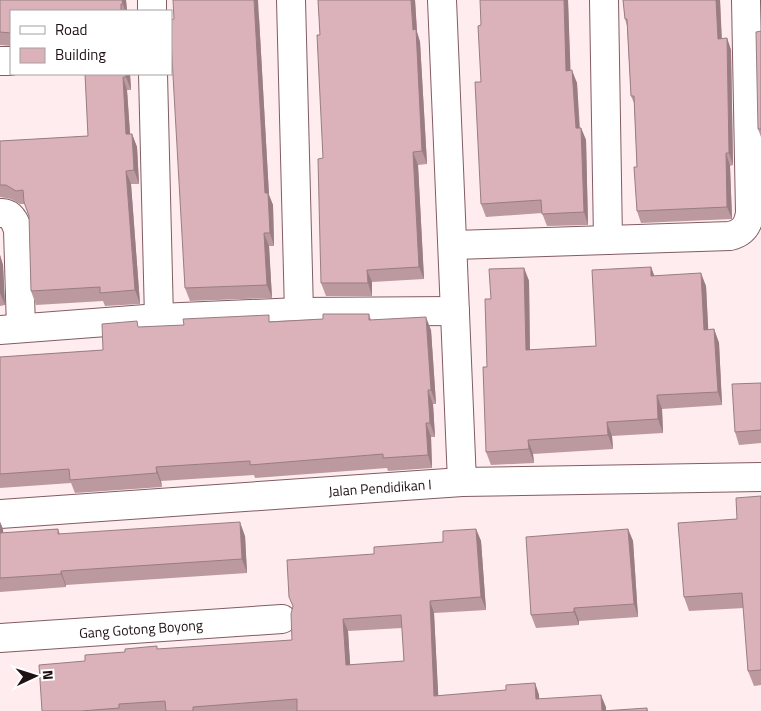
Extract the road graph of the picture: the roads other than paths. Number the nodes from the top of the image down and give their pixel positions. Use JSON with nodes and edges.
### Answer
{"nodes":[{"id":1,"x":291,"y":0,"type":"edge"},
{"id":2,"x":442,"y":0,"type":"edge"},
{"id":3,"x":604,"y":0,"type":"edge"},
{"id":4,"x":751,"y":10,"type":"edge"},
{"id":5,"x":153,"y":75,"type":"edge"},
{"id":6,"x":0,"y":213,"type":"edge"},
{"id":7,"x":608,"y":240,"type":"junction"},
{"id":8,"x":454,"y":246,"type":"junction"},
{"id":9,"x":455,"y":311,"type":"junction"},
{"id":10,"x":299,"y":312,"type":"junction"},
{"id":11,"x":159,"y":318,"type":"junction"},
{"id":12,"x":11,"y":329,"type":"edge"},
{"id":13,"x":761,"y":477,"type":"edge"},
{"id":14,"x":462,"y":482,"type":"junction"},
{"id":15,"x":0,"y":514,"type":"edge"},
{"id":16,"x":282,"y":619,"type":"dead end"},
{"id":17,"x":0,"y":638,"type":"edge"}],
"edges":[{"from":1,"to":10,"type":"street"},
{"from":2,"to":8,"type":"street"},
{"from":3,"to":7,"type":"street"},
{"from":4,"to":7,"type":"street"},
{"from":5,"to":11,"type":"street"},
{"from":6,"to":12,"type":"street"},
{"from":7,"to":8,"type":"street"},
{"from":8,"to":9,"type":"street"},
{"from":9,"to":10,"type":"street"},
{"from":9,"to":14,"type":"street"},
{"from":10,"to":11,"type":"street"},
{"from":11,"to":12,"type":"street"},
{"from":13,"to":14,"type":"street","name":"Jalan Pendidikan I"},
{"from":14,"to":15,"type":"street","name":"Jalan Pendidikan I"},
{"from":16,"to":17,"type":"street","name":"Gang Gotong Boyong"}]}
